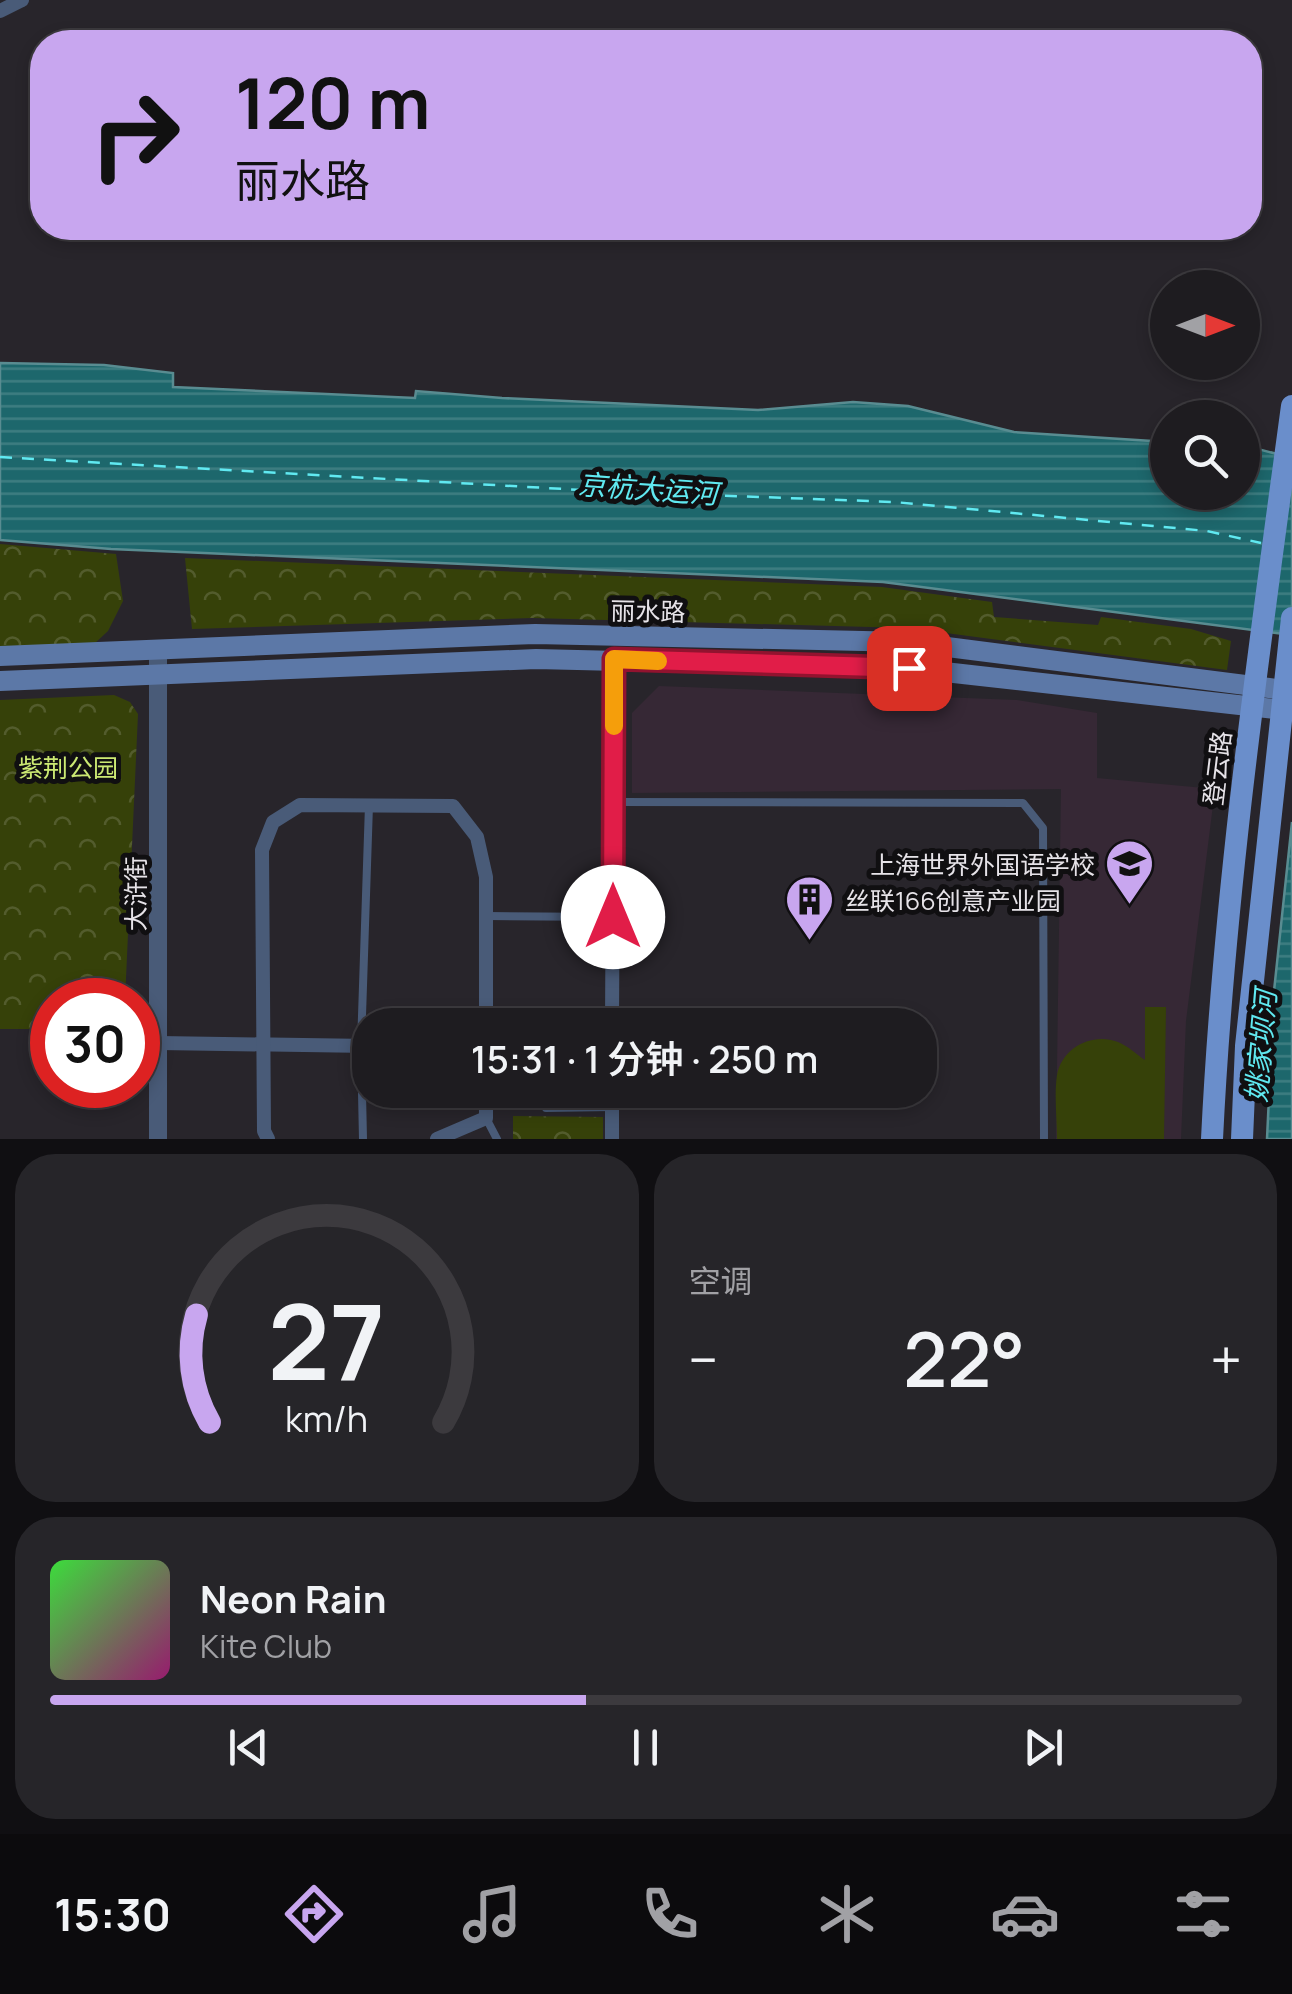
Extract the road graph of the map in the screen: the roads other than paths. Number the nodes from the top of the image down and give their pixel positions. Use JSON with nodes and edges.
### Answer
{"nodes":[{"id":1,"x":22,"y":0,"type":"edge"},
{"id":2,"x":0,"y":11,"type":"edge"},
{"id":3,"x":1292,"y":406,"type":"edge"},
{"id":4,"x":1292,"y":618,"type":"edge"},
{"id":5,"x":158,"y":650,"type":"junction"},
{"id":6,"x":0,"y":656,"type":"edge"},
{"id":7,"x":614,"y":659,"type":"junction"},
{"id":8,"x":161,"y":677,"type":"junction"},
{"id":9,"x":0,"y":681,"type":"edge"},
{"id":10,"x":1292,"y":691,"type":"edge"},
{"id":11,"x":1292,"y":711,"type":"edge"},
{"id":12,"x":613,"y":802,"type":"junction"},
{"id":13,"x":368,"y":805,"type":"junction"},
{"id":14,"x":486,"y":916,"type":"junction"},
{"id":15,"x":613,"y":917,"type":"junction"},
{"id":16,"x":159,"y":978,"type":"edge"},
{"id":17,"x":366,"y":1008,"type":"edge"},
{"id":18,"x":486,"y":1008,"type":"edge"},
{"id":19,"x":612,"y":1008,"type":"edge"},
{"id":20,"x":160,"y":1043,"type":"edge"},
{"id":21,"x":263,"y":1044,"type":"junction"},
{"id":22,"x":352,"y":1046,"type":"edge"},
{"id":23,"x":158,"y":1108,"type":"edge"},
{"id":24,"x":364,"y":1108,"type":"edge"},
{"id":25,"x":486,"y":1108,"type":"edge"},
{"id":26,"x":612,"y":1108,"type":"edge"},
{"id":27,"x":486,"y":1118,"type":"junction"},
{"id":28,"x":158,"y":1139,"type":"edge"},
{"id":29,"x":268,"y":1139,"type":"edge"},
{"id":30,"x":363,"y":1139,"type":"edge"},
{"id":31,"x":437,"y":1139,"type":"edge"},
{"id":32,"x":496,"y":1139,"type":"edge"},
{"id":33,"x":612,"y":1139,"type":"edge"},
{"id":34,"x":1044,"y":1139,"type":"edge"},
{"id":35,"x":1212,"y":1139,"type":"edge"},
{"id":36,"x":1242,"y":1139,"type":"edge"}],
"edges":[{"from":1,"to":2,"type":"street"},
{"from":3,"to":35,"type":"main road","name":"登云路","bridge":true},
{"from":4,"to":36,"type":"main road","bridge":true},
{"from":5,"to":6,"type":"main road","name":"丽水路"},
{"from":5,"to":8,"type":"street","name":"大浒街"},
{"from":5,"to":10,"type":"main road","name":"丽水路"},
{"from":7,"to":8,"type":"main road","name":"丽水路"},
{"from":7,"to":11,"type":"main road","name":"丽水路"},
{"from":7,"to":12,"type":"street"},
{"from":8,"to":9,"type":"main road","name":"丽水路"},
{"from":8,"to":16,"type":"street","name":"大浒街"},
{"from":12,"to":15,"type":"street"},
{"from":12,"to":34,"type":"lane"},
{"from":13,"to":14,"type":"street"},
{"from":13,"to":17,"type":"lane"},
{"from":13,"to":21,"type":"street"},
{"from":14,"to":15,"type":"lane"},
{"from":14,"to":18,"type":"street"},
{"from":15,"to":19,"type":"street"},
{"from":20,"to":21,"type":"street"},
{"from":21,"to":22,"type":"street"},
{"from":21,"to":29,"type":"street"},
{"from":23,"to":28,"type":"street","name":"大浒街"},
{"from":24,"to":30,"type":"lane"},
{"from":25,"to":27,"type":"street"},
{"from":26,"to":33,"type":"street"},
{"from":27,"to":31,"type":"street"},
{"from":27,"to":32,"type":"lane"}]}
